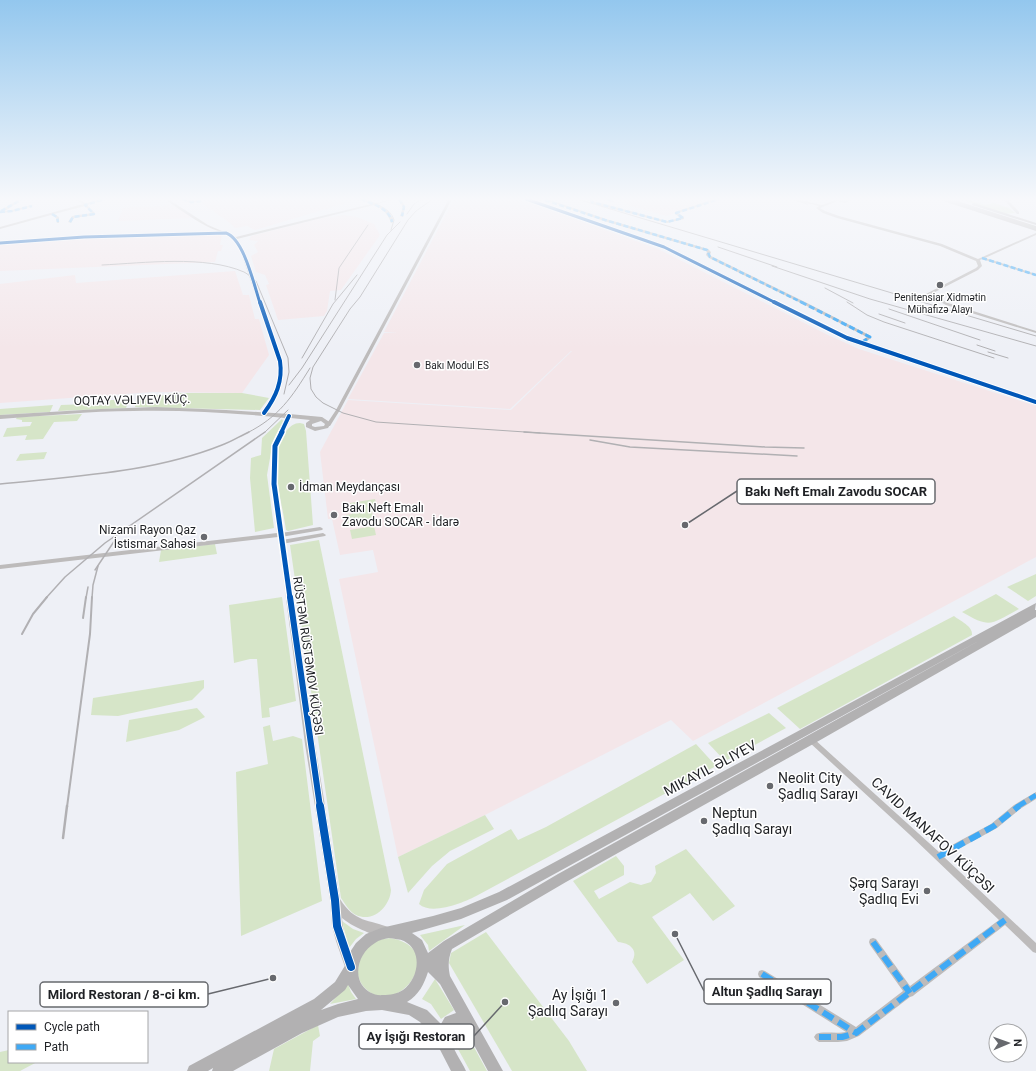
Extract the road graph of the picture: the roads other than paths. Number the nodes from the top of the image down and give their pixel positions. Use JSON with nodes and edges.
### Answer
{"nodes":[{"id":1,"x":242,"y":249,"type":"edge"},
{"id":2,"x":424,"y":249,"type":"edge"},
{"id":3,"x":668,"y":249,"type":"edge"},
{"id":4,"x":704,"y":249,"type":"edge"},
{"id":5,"x":952,"y":249,"type":"edge"},
{"id":6,"x":1002,"y":249,"type":"edge"},
{"id":7,"x":980,"y":259,"type":"junction"},
{"id":8,"x":1036,"y":275,"type":"edge"},
{"id":9,"x":1036,"y":332,"type":"edge"},
{"id":10,"x":860,"y":343,"type":"junction"},
{"id":11,"x":1036,"y":402,"type":"edge"},
{"id":12,"x":264,"y":413,"type":"junction"},
{"id":13,"x":289,"y":416,"type":"junction"},
{"id":14,"x":0,"y":417,"type":"edge"},
{"id":15,"x":333,"y":417,"type":"junction"},
{"id":16,"x":318,"y":419,"type":"junction"},
{"id":17,"x":328,"y":425,"type":"junction"},
{"id":18,"x":321,"y":532,"type":"dead end"},
{"id":19,"x":281,"y":539,"type":"junction"},
{"id":20,"x":0,"y":567,"type":"edge"},
{"id":21,"x":1036,"y":606,"type":"edge"},
{"id":22,"x":1036,"y":613,"type":"edge"},
{"id":23,"x":811,"y":740,"type":"junction"},
{"id":24,"x":1036,"y":795,"type":"edge"},
{"id":25,"x":938,"y":857,"type":"junction"},
{"id":26,"x":335,"y":900,"type":"junction"},
{"id":27,"x":1005,"y":920,"type":"junction"},
{"id":28,"x":388,"y":932,"type":"junction"},
{"id":29,"x":873,"y":942,"type":"dead end"},
{"id":30,"x":448,"y":945,"type":"junction"},
{"id":31,"x":1036,"y":949,"type":"edge"},
{"id":32,"x":424,"y":963,"type":"junction"},
{"id":33,"x":351,"y":967,"type":"junction"},
{"id":34,"x":762,"y":974,"type":"dead end"},
{"id":35,"x":445,"y":980,"type":"junction"},
{"id":36,"x":910,"y":993,"type":"junction"},
{"id":37,"x":381,"y":1002,"type":"junction"},
{"id":38,"x":473,"y":1030,"type":"junction"},
{"id":39,"x":856,"y":1033,"type":"junction"},
{"id":40,"x":819,"y":1037,"type":"dead end"},
{"id":41,"x":445,"y":1045,"type":"junction"},
{"id":42,"x":194,"y":1071,"type":"edge"},
{"id":43,"x":219,"y":1071,"type":"edge"},
{"id":44,"x":459,"y":1071,"type":"edge"},
{"id":45,"x":496,"y":1071,"type":"edge"}],
"edges":[{"from":1,"to":12,"type":"street"},
{"from":2,"to":15,"type":"street"},
{"from":3,"to":10,"type":"street"},
{"from":4,"to":10,"type":"street"},
{"from":5,"to":7,"type":"street"},
{"from":6,"to":7,"type":"street"},
{"from":7,"to":8,"type":"street"},
{"from":7,"to":9,"type":"street"},
{"from":10,"to":11,"type":"street"},
{"from":12,"to":13,"type":"street","name":"OQTAY VƏLIYEV KÜÇ."},
{"from":12,"to":14,"type":"street","name":"OQTAY VƏLIYEV KÜÇ."},
{"from":13,"to":16,"type":"street","name":"OQTAY VƏLIYEV KÜÇ."},
{"from":13,"to":19,"type":"street","name":"RÜSTƏM RÜSTƏMOV KÜÇƏSI"},
{"from":15,"to":16,"type":"street"},
{"from":15,"to":17,"type":"street"},
{"from":16,"to":17,"type":"street"},
{"from":16,"to":17,"type":"street"},
{"from":18,"to":19,"type":"street"},
{"from":19,"to":20,"type":"street"},
{"from":19,"to":26,"type":"street","name":"RÜSTƏM RÜSTƏMOV KÜÇƏSI"},
{"from":21,"to":28,"type":"main road"},
{"from":22,"to":23,"type":"main road"},
{"from":23,"to":25,"type":"street","name":"CAVID MANAFOV KÜÇƏSI"},
{"from":23,"to":30,"type":"main road"},
{"from":24,"to":25,"type":"street"},
{"from":25,"to":27,"type":"street","name":"CAVID MANAFOV KÜÇƏSI"},
{"from":26,"to":28,"type":"street"},
{"from":26,"to":33,"type":"street","name":"RÜSTƏM RÜSTƏMOV KÜÇƏSI"},
{"from":27,"to":31,"type":"street","name":"CAVID MANAFOV KÜÇƏSI"},
{"from":27,"to":36,"type":"street"},
{"from":28,"to":32,"type":"main road"},
{"from":28,"to":33,"type":"main road"},
{"from":29,"to":36,"type":"street"},
{"from":30,"to":32,"type":"main road"},
{"from":30,"to":35,"type":"main road"},
{"from":32,"to":35,"type":"main road"},
{"from":32,"to":37,"type":"main road"},
{"from":33,"to":37,"type":"main road"},
{"from":33,"to":42,"type":"main road"},
{"from":34,"to":39,"type":"street"},
{"from":35,"to":38,"type":"main road"},
{"from":36,"to":39,"type":"street"},
{"from":37,"to":41,"type":"main road"},
{"from":37,"to":43,"type":"main road"},
{"from":38,"to":41,"type":"main road"},
{"from":38,"to":45,"type":"main road"},
{"from":39,"to":40,"type":"street"},
{"from":41,"to":44,"type":"main road"}]}
